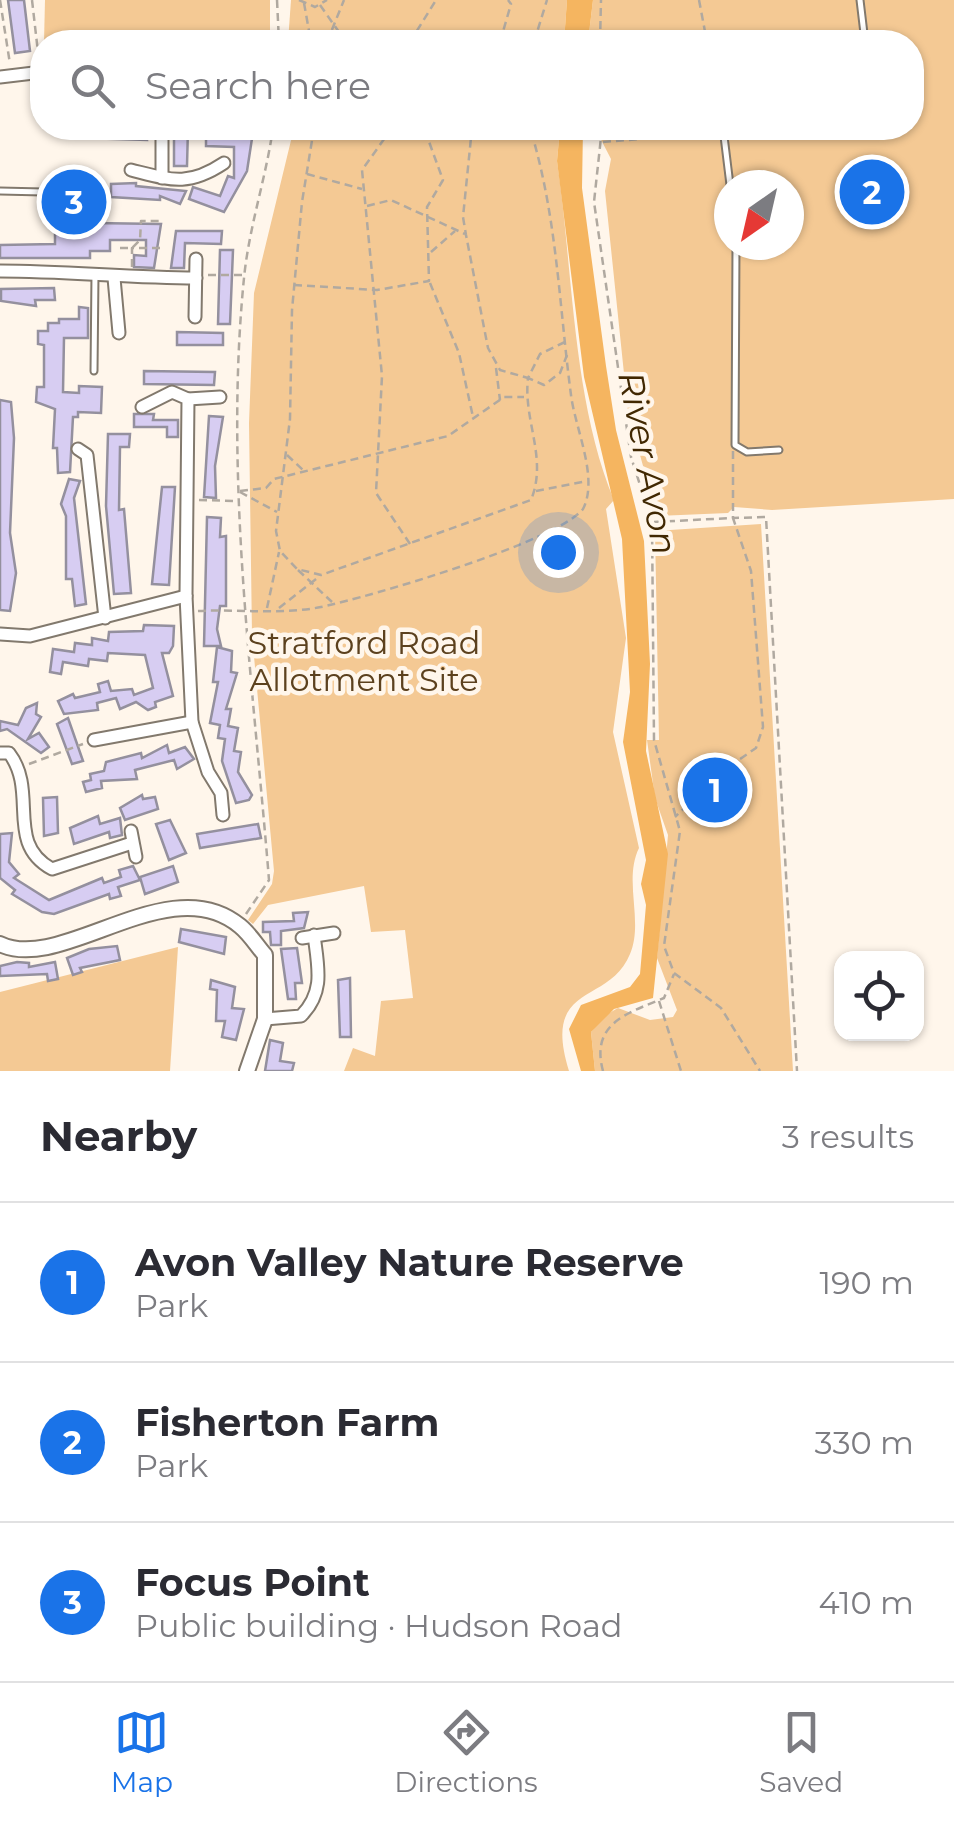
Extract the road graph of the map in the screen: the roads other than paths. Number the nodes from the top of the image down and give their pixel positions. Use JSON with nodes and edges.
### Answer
{"nodes":[{"id":1,"x":860,"y":0,"type":"edge"},
{"id":2,"x":864,"y":30,"type":"edge"},
{"id":3,"x":162,"y":140,"type":"edge"},
{"id":4,"x":724,"y":140,"type":"edge"},
{"id":5,"x":224,"y":163,"type":"dead end"},
{"id":6,"x":130,"y":170,"type":"dead end"},
{"id":7,"x":728,"y":170,"type":"edge"},
{"id":8,"x":162,"y":178,"type":"junction"},
{"id":9,"x":62,"y":180,"type":"dead end"},
{"id":10,"x":0,"y":191,"type":"edge"},
{"id":11,"x":196,"y":258,"type":"dead end"},
{"id":12,"x":736,"y":260,"type":"edge"},
{"id":13,"x":0,"y":271,"type":"edge"},
{"id":14,"x":95,"y":272,"type":"junction"},
{"id":15,"x":196,"y":276,"type":"junction"},
{"id":16,"x":114,"y":278,"type":"junction"},
{"id":17,"x":195,"y":317,"type":"dead end"},
{"id":18,"x":119,"y":333,"type":"dead end"},
{"id":19,"x":94,"y":370,"type":"dead end"},
{"id":20,"x":220,"y":398,"type":"dead end"},
{"id":21,"x":188,"y":399,"type":"junction"},
{"id":22,"x":142,"y":408,"type":"dead end"},
{"id":23,"x":78,"y":449,"type":"dead end"},
{"id":24,"x":780,"y":450,"type":"dead end"},
{"id":25,"x":186,"y":596,"type":"junction"},
{"id":26,"x":105,"y":618,"type":"junction"},
{"id":27,"x":0,"y":634,"type":"edge"},
{"id":28,"x":192,"y":722,"type":"junction"},
{"id":29,"x":94,"y":740,"type":"road end"},
{"id":30,"x":0,"y":753,"type":"edge"},
{"id":31,"x":222,"y":815,"type":"dead end"},
{"id":32,"x":133,"y":844,"type":"dead end"},
{"id":33,"x":334,"y":933,"type":"dead end"},
{"id":34,"x":0,"y":944,"type":"edge"},
{"id":35,"x":265,"y":1019,"type":"junction"},
{"id":36,"x":247,"y":1071,"type":"edge"}],
"edges":[{"from":1,"to":2,"type":"lane"},
{"from":3,"to":8,"type":"street"},
{"from":4,"to":7,"type":"lane"},
{"from":5,"to":8,"type":"street"},
{"from":6,"to":8,"type":"street"},
{"from":9,"to":10,"type":"lane"},
{"from":11,"to":15,"type":"street"},
{"from":12,"to":24,"type":"lane"},
{"from":13,"to":14,"type":"street"},
{"from":14,"to":16,"type":"street"},
{"from":14,"to":19,"type":"lane"},
{"from":15,"to":16,"type":"street"},
{"from":15,"to":17,"type":"street"},
{"from":16,"to":18,"type":"street"},
{"from":20,"to":21,"type":"street"},
{"from":21,"to":22,"type":"street"},
{"from":21,"to":25,"type":"street"},
{"from":23,"to":26,"type":"street"},
{"from":25,"to":26,"type":"street"},
{"from":25,"to":28,"type":"street"},
{"from":26,"to":27,"type":"street"},
{"from":28,"to":29,"type":"street"},
{"from":28,"to":31,"type":"street"},
{"from":30,"to":32,"type":"street"},
{"from":33,"to":35,"type":"street"},
{"from":34,"to":35,"type":"street"},
{"from":35,"to":36,"type":"street"}]}
